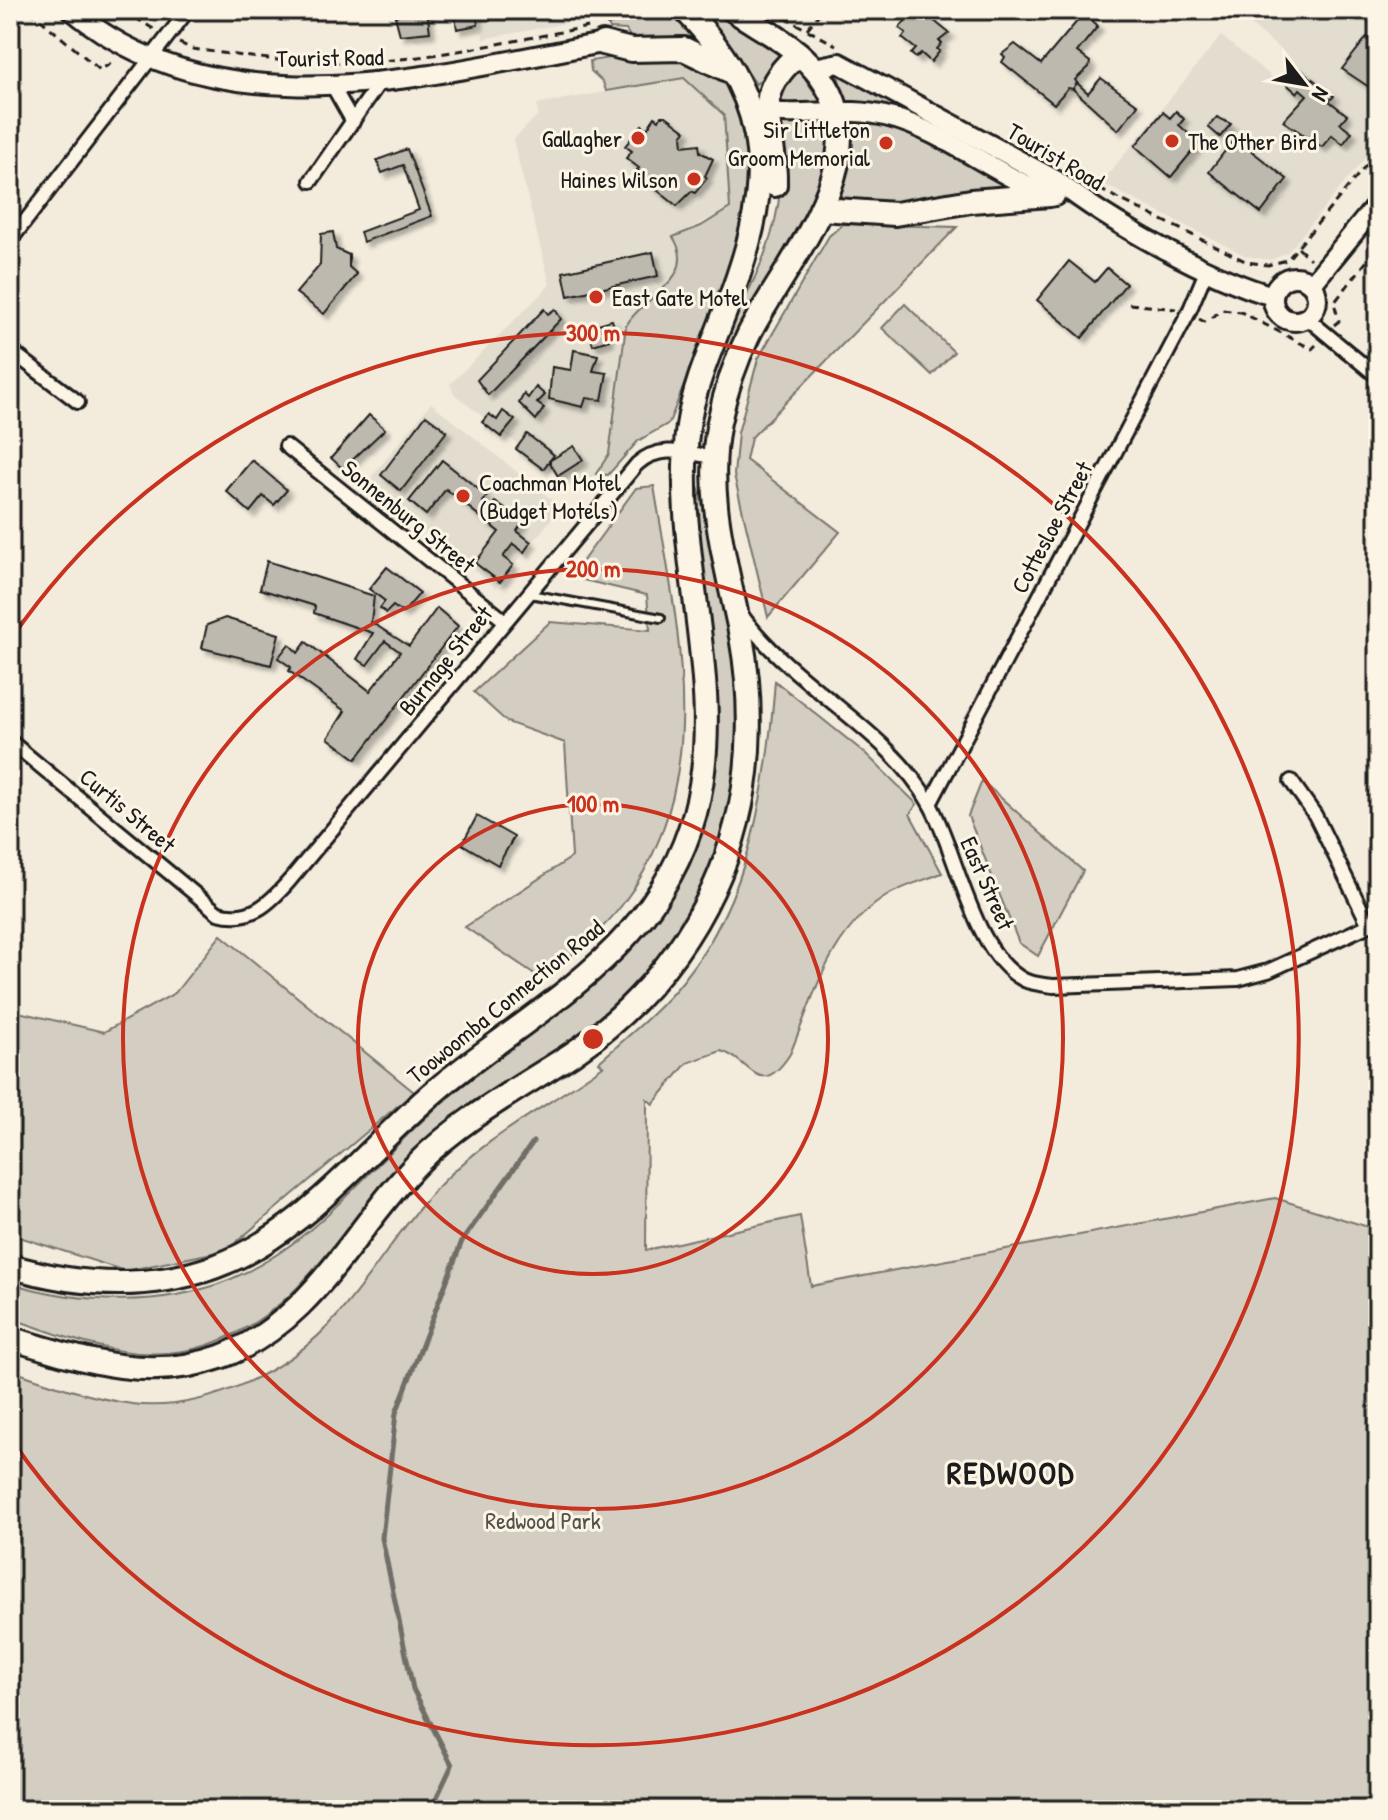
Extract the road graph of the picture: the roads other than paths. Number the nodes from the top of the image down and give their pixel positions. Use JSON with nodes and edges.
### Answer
{"nodes":[{"id":1,"x":72,"y":10,"type":"edge"},
{"id":2,"x":188,"y":10,"type":"edge"},
{"id":3,"x":685,"y":10,"type":"edge"},
{"id":4,"x":733,"y":10,"type":"edge"},
{"id":5,"x":603,"y":43,"type":"joint"},
{"id":6,"x":149,"y":59,"type":"junction"},
{"id":7,"x":807,"y":61,"type":"junction"},
{"id":8,"x":734,"y":72,"type":"junction"},
{"id":9,"x":379,"y":83,"type":"junction"},
{"id":10,"x":332,"y":85,"type":"junction"},
{"id":11,"x":758,"y":110,"type":"junction"},
{"id":12,"x":837,"y":111,"type":"junction"},
{"id":13,"x":353,"y":122,"type":"junction"},
{"id":14,"x":311,"y":181,"type":"dead end"},
{"id":15,"x":1050,"y":195,"type":"junction"},
{"id":16,"x":1378,"y":203,"type":"edge"},
{"id":17,"x":1087,"y":205,"type":"junction"},
{"id":18,"x":821,"y":209,"type":"junction"},
{"id":19,"x":10,"y":241,"type":"edge"},
{"id":20,"x":1207,"y":269,"type":"junction"},
{"id":21,"x":1312,"y":284,"type":"junction"},
{"id":22,"x":1273,"y":296,"type":"junction"},
{"id":23,"x":1307,"y":318,"type":"junction"},
{"id":24,"x":10,"y":350,"type":"edge"},
{"id":25,"x":1378,"y":377,"type":"edge"},
{"id":26,"x":78,"y":402,"type":"dead end"},
{"id":27,"x":286,"y":446,"type":"dead end"},
{"id":28,"x":685,"y":453,"type":"junction"},
{"id":29,"x":714,"y":457,"type":"junction"},
{"id":30,"x":527,"y":594,"type":"junction"},
{"id":31,"x":734,"y":604,"type":"junction"},
{"id":32,"x":661,"y":618,"type":"dead end"},
{"id":33,"x":505,"y":621,"type":"junction"},
{"id":34,"x":10,"y":741,"type":"edge"},
{"id":35,"x":1291,"y":781,"type":"dead end"},
{"id":36,"x":930,"y":804,"type":"junction"},
{"id":37,"x":218,"y":913,"type":"joint"},
{"id":38,"x":1374,"y":923,"type":"edge"},
{"id":39,"x":10,"y":1266,"type":"edge"},
{"id":40,"x":10,"y":1338,"type":"edge"}],
"edges":[{"from":1,"to":6,"type":"street","name":"Tourist Road"},
{"from":2,"to":6,"type":"street"},
{"from":3,"to":8,"type":"highway"},
{"from":4,"to":7,"type":"highway"},
{"from":5,"to":8,"type":"highway"},
{"from":5,"to":9,"type":"street","name":"Tourist Road"},
{"from":6,"to":10,"type":"street","name":"Tourist Road"},
{"from":6,"to":19,"type":"street"},
{"from":7,"to":11,"type":"highway"},
{"from":7,"to":12,"type":"highway"},
{"from":7,"to":17,"type":"street","name":"Tourist Road"},
{"from":8,"to":11,"type":"highway"},
{"from":9,"to":10,"type":"street","name":"Tourist Road"},
{"from":9,"to":13,"type":"street"},
{"from":10,"to":13,"type":"street"},
{"from":11,"to":12,"type":"street","name":"Tourist Road"},
{"from":11,"to":28,"type":"highway","name":"Toowoomba Connection Road"},
{"from":12,"to":15,"type":"street","name":"Tourist Road"},
{"from":12,"to":18,"type":"highway"},
{"from":13,"to":14,"type":"street"},
{"from":15,"to":17,"type":"street","name":"Tourist Road"},
{"from":15,"to":18,"type":"highway"},
{"from":16,"to":21,"type":"street"},
{"from":17,"to":20,"type":"street","name":"Tourist Road"},
{"from":18,"to":29,"type":"highway"},
{"from":20,"to":22,"type":"street","name":"Tourist Road"},
{"from":20,"to":36,"type":"street","name":"Cottesloe Street"},
{"from":21,"to":22,"type":"street"},
{"from":21,"to":23,"type":"street"},
{"from":22,"to":23,"type":"street"},
{"from":23,"to":25,"type":"street"},
{"from":24,"to":26,"type":"street"},
{"from":27,"to":33,"type":"street","name":"Sonnenburg Street"},
{"from":28,"to":29,"type":"street","name":"Burnage Street"},
{"from":28,"to":30,"type":"street","name":"Burnage Street"},
{"from":28,"to":39,"type":"highway","name":"Toowoomba Connection Road"},
{"from":29,"to":31,"type":"highway"},
{"from":30,"to":32,"type":"lane"},
{"from":30,"to":33,"type":"street","name":"Burnage Street"},
{"from":31,"to":36,"type":"street","name":"East Street"},
{"from":31,"to":40,"type":"highway"},
{"from":33,"to":37,"type":"street","name":"Burnage Street"},
{"from":34,"to":37,"type":"street","name":"Curtis Street"},
{"from":35,"to":38,"type":"street"},
{"from":36,"to":38,"type":"street","name":"East Street"}]}
